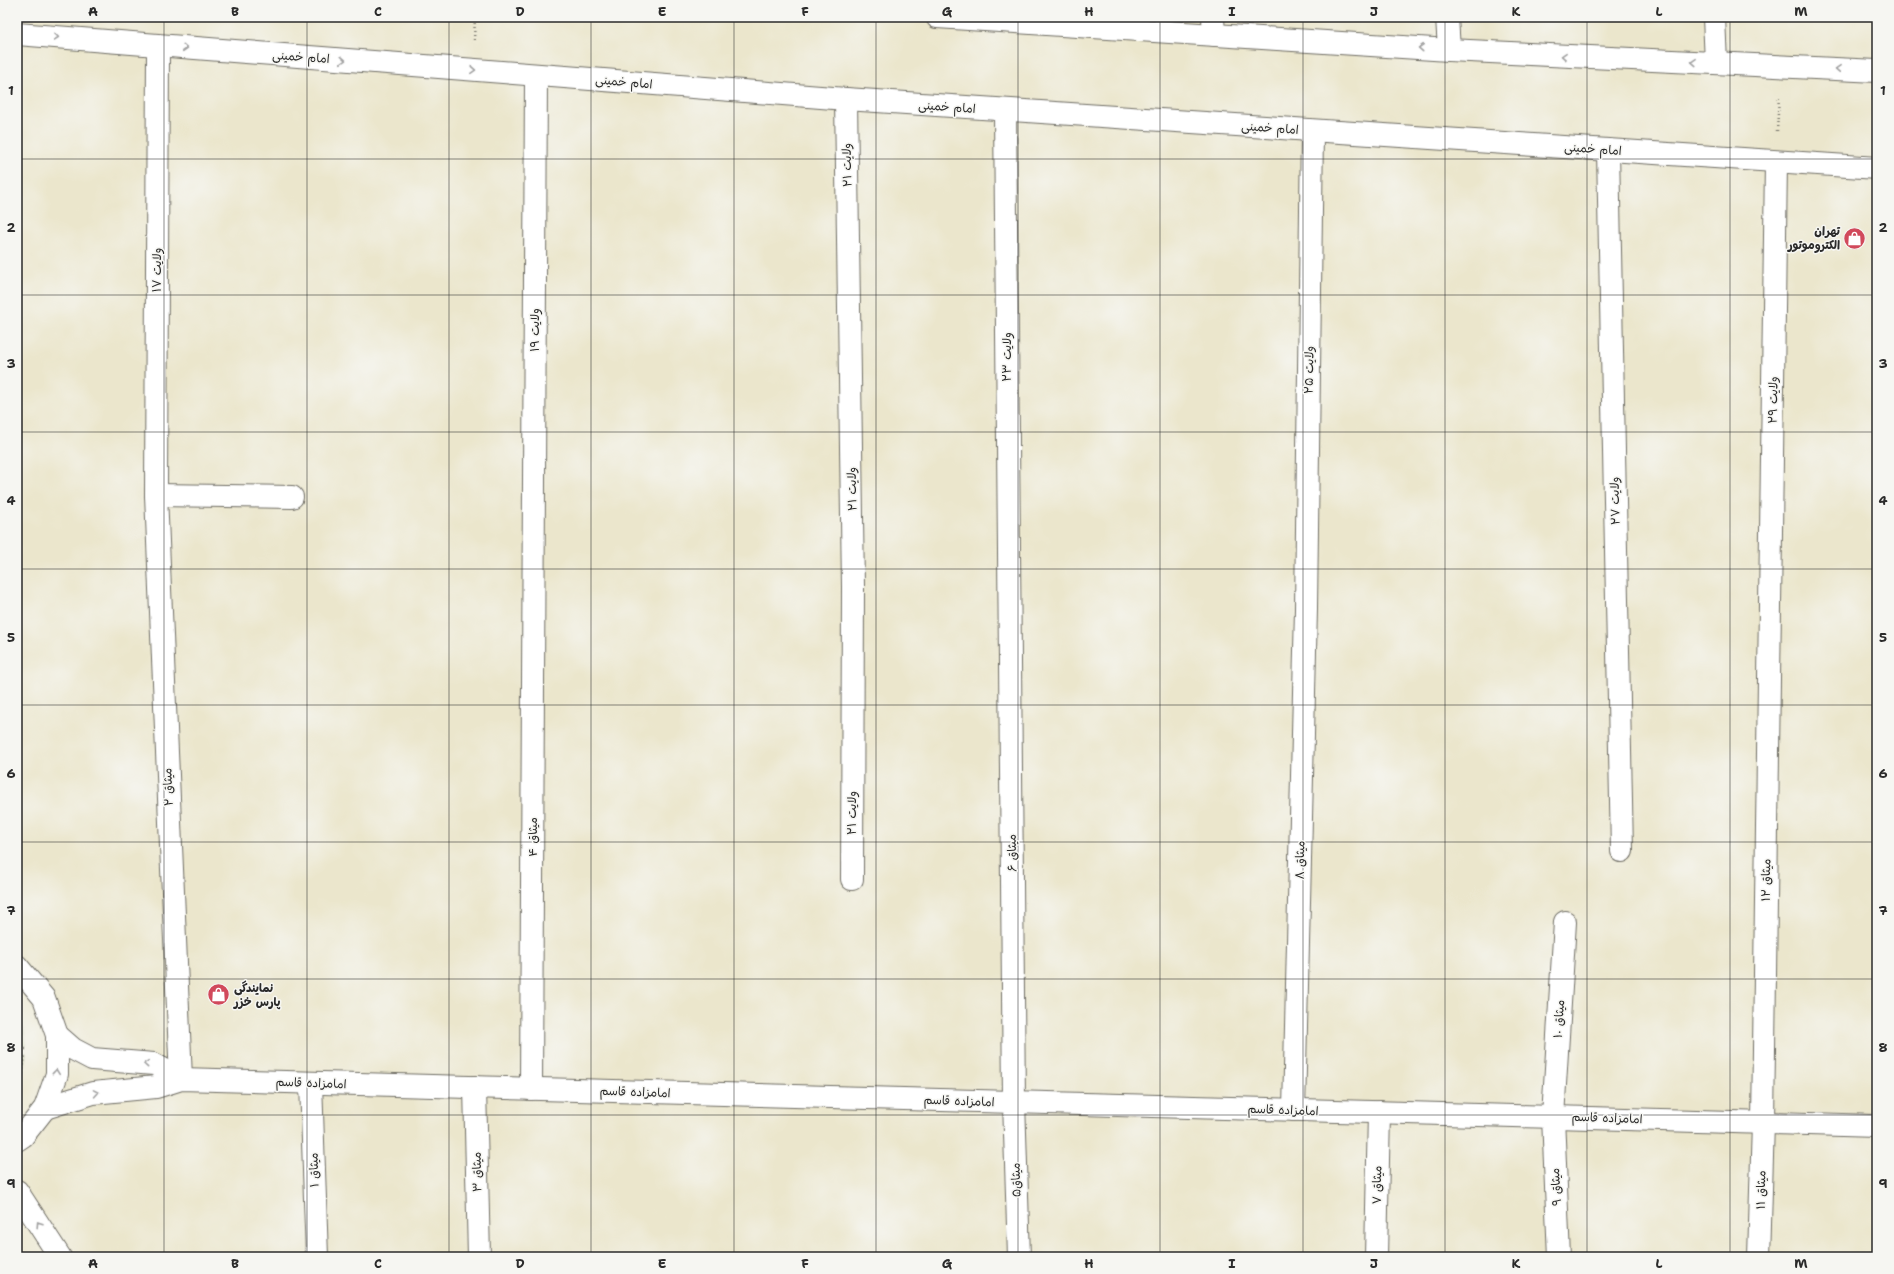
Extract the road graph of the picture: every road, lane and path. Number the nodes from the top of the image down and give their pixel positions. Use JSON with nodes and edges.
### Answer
{"nodes":[{"id":1,"x":937,"y":17,"type":"edge"},
{"id":2,"x":1447,"y":17,"type":"edge"},
{"id":3,"x":1714,"y":17,"type":"edge"},
{"id":4,"x":982,"y":18,"type":"edge"},
{"id":5,"x":1214,"y":26,"type":"edge"},
{"id":6,"x":17,"y":34,"type":"edge"},
{"id":7,"x":158,"y":46,"type":"junction"},
{"id":8,"x":1449,"y":50,"type":"junction"},
{"id":9,"x":1716,"y":63,"type":"junction"},
{"id":10,"x":1780,"y":66,"type":"junction"},
{"id":11,"x":1877,"y":70,"type":"edge"},
{"id":12,"x":536,"y":75,"type":"junction"},
{"id":13,"x":846,"y":99,"type":"junction"},
{"id":14,"x":1005,"y":111,"type":"junction"},
{"id":15,"x":1312,"y":131,"type":"junction"},
{"id":16,"x":1608,"y":150,"type":"junction"},
{"id":17,"x":1776,"y":162,"type":"junction"},
{"id":18,"x":1877,"y":168,"type":"edge"},
{"id":19,"x":156,"y":495,"type":"junction"},
{"id":20,"x":292,"y":497,"type":"dead end"},
{"id":21,"x":534,"y":585,"type":"joint"},
{"id":22,"x":1009,"y":604,"type":"joint"},
{"id":23,"x":1306,"y":609,"type":"joint"},
{"id":24,"x":1770,"y":638,"type":"joint"},
{"id":25,"x":1622,"y":851,"type":"dead end"},
{"id":26,"x":852,"y":879,"type":"dead end"},
{"id":27,"x":1565,"y":922,"type":"dead end"},
{"id":28,"x":17,"y":966,"type":"edge"},
{"id":29,"x":57,"y":1035,"type":"junction"},
{"id":30,"x":17,"y":1049,"type":"edge"},
{"id":31,"x":181,"y":1079,"type":"junction"},
{"id":32,"x":311,"y":1083,"type":"junction"},
{"id":33,"x":17,"y":1084,"type":"edge"},
{"id":34,"x":475,"y":1088,"type":"junction"},
{"id":35,"x":531,"y":1089,"type":"junction"},
{"id":36,"x":1014,"y":1102,"type":"junction"},
{"id":37,"x":45,"y":1108,"type":"junction"},
{"id":38,"x":1294,"y":1110,"type":"junction"},
{"id":39,"x":1379,"y":1112,"type":"junction"},
{"id":40,"x":1553,"y":1117,"type":"junction"},
{"id":41,"x":1763,"y":1123,"type":"junction"},
{"id":42,"x":1877,"y":1126,"type":"edge"},
{"id":43,"x":17,"y":1140,"type":"edge"},
{"id":44,"x":17,"y":1191,"type":"edge"},
{"id":45,"x":60,"y":1257,"type":"edge"},
{"id":46,"x":317,"y":1257,"type":"edge"},
{"id":47,"x":479,"y":1257,"type":"edge"},
{"id":48,"x":1018,"y":1257,"type":"edge"},
{"id":49,"x":1376,"y":1257,"type":"edge"},
{"id":50,"x":1559,"y":1257,"type":"edge"},
{"id":51,"x":1759,"y":1257,"type":"edge"}],
"edges":[{"from":1,"to":4,"type":"street"},
{"from":2,"to":8,"type":"street"},
{"from":3,"to":9,"type":"street"},
{"from":4,"to":5,"type":"street"},
{"from":8,"to":5,"type":"street","one_way":true},
{"from":6,"to":7,"type":"street","name":"امام خمینی","one_way":true},
{"from":7,"to":12,"type":"street","name":"امام خمینی","one_way":true},
{"from":7,"to":19,"type":"street","name":"ولایت ۱۷"},
{"from":9,"to":8,"type":"street","one_way":true},
{"from":9,"to":10,"type":"street"},
{"from":11,"to":10,"type":"street","one_way":true},
{"from":10,"to":17,"type":"path"},
{"from":12,"to":13,"type":"street","name":"امام خمینی"},
{"from":12,"to":21,"type":"street","name":"ولایت ۱۹"},
{"from":13,"to":14,"type":"street","name":"امام خمینی"},
{"from":13,"to":26,"type":"street","name":"ولایت ۲۱"},
{"from":14,"to":15,"type":"street","name":"امام خمینی"},
{"from":14,"to":22,"type":"street","name":"ولایت ۲۳"},
{"from":15,"to":16,"type":"street","name":"امام خمینی"},
{"from":15,"to":23,"type":"street","name":"ولایت ۲۵"},
{"from":16,"to":17,"type":"street","name":"امام خمینی"},
{"from":16,"to":25,"type":"street","name":"ولایت ۲۷"},
{"from":17,"to":18,"type":"street","name":"امام خمینی"},
{"from":17,"to":24,"type":"street","name":"ولایت ۲۹"},
{"from":19,"to":20,"type":"street"},
{"from":19,"to":31,"type":"street","name":"میثاق ۲"},
{"from":21,"to":35,"type":"street","name":"میثاق ۴"},
{"from":22,"to":36,"type":"street","name":"میثاق ۶"},
{"from":23,"to":38,"type":"street","name":"میثاق ۸"},
{"from":24,"to":41,"type":"street","name":"میثاق ۱۲"},
{"from":27,"to":40,"type":"street","name":"میثاق ۱۰"},
{"from":28,"to":29,"type":"street"},
{"from":31,"to":29,"type":"street","one_way":true},
{"from":37,"to":29,"type":"street","one_way":true},
{"from":30,"to":33,"type":"path"},
{"from":31,"to":32,"type":"street","name":"امامزاده قاسم"},
{"from":37,"to":31,"type":"street","name":"امامزاده قاسم","one_way":true},
{"from":32,"to":34,"type":"street","name":"امامزاده قاسم"},
{"from":32,"to":46,"type":"street","name":"میثاق ۱"},
{"from":34,"to":35,"type":"street","name":"امامزاده قاسم"},
{"from":34,"to":47,"type":"street","name":"میثاق ۳"},
{"from":35,"to":36,"type":"street","name":"امامزاده قاسم"},
{"from":36,"to":38,"type":"street","name":"امامزاده قاسم"},
{"from":36,"to":48,"type":"street","name":"میثاق۵"},
{"from":37,"to":43,"type":"street"},
{"from":38,"to":39,"type":"street","name":"امامزاده قاسم"},
{"from":39,"to":40,"type":"street","name":"امامزاده قاسم"},
{"from":39,"to":49,"type":"street","name":"میثاق ۷"},
{"from":40,"to":41,"type":"street","name":"امامزاده قاسم"},
{"from":40,"to":50,"type":"street","name":"میثاق ۹"},
{"from":41,"to":42,"type":"street","name":"امامزاده قاسم"},
{"from":41,"to":51,"type":"street","name":"میثاق ۱۱"},
{"from":45,"to":44,"type":"street","one_way":true}]}
